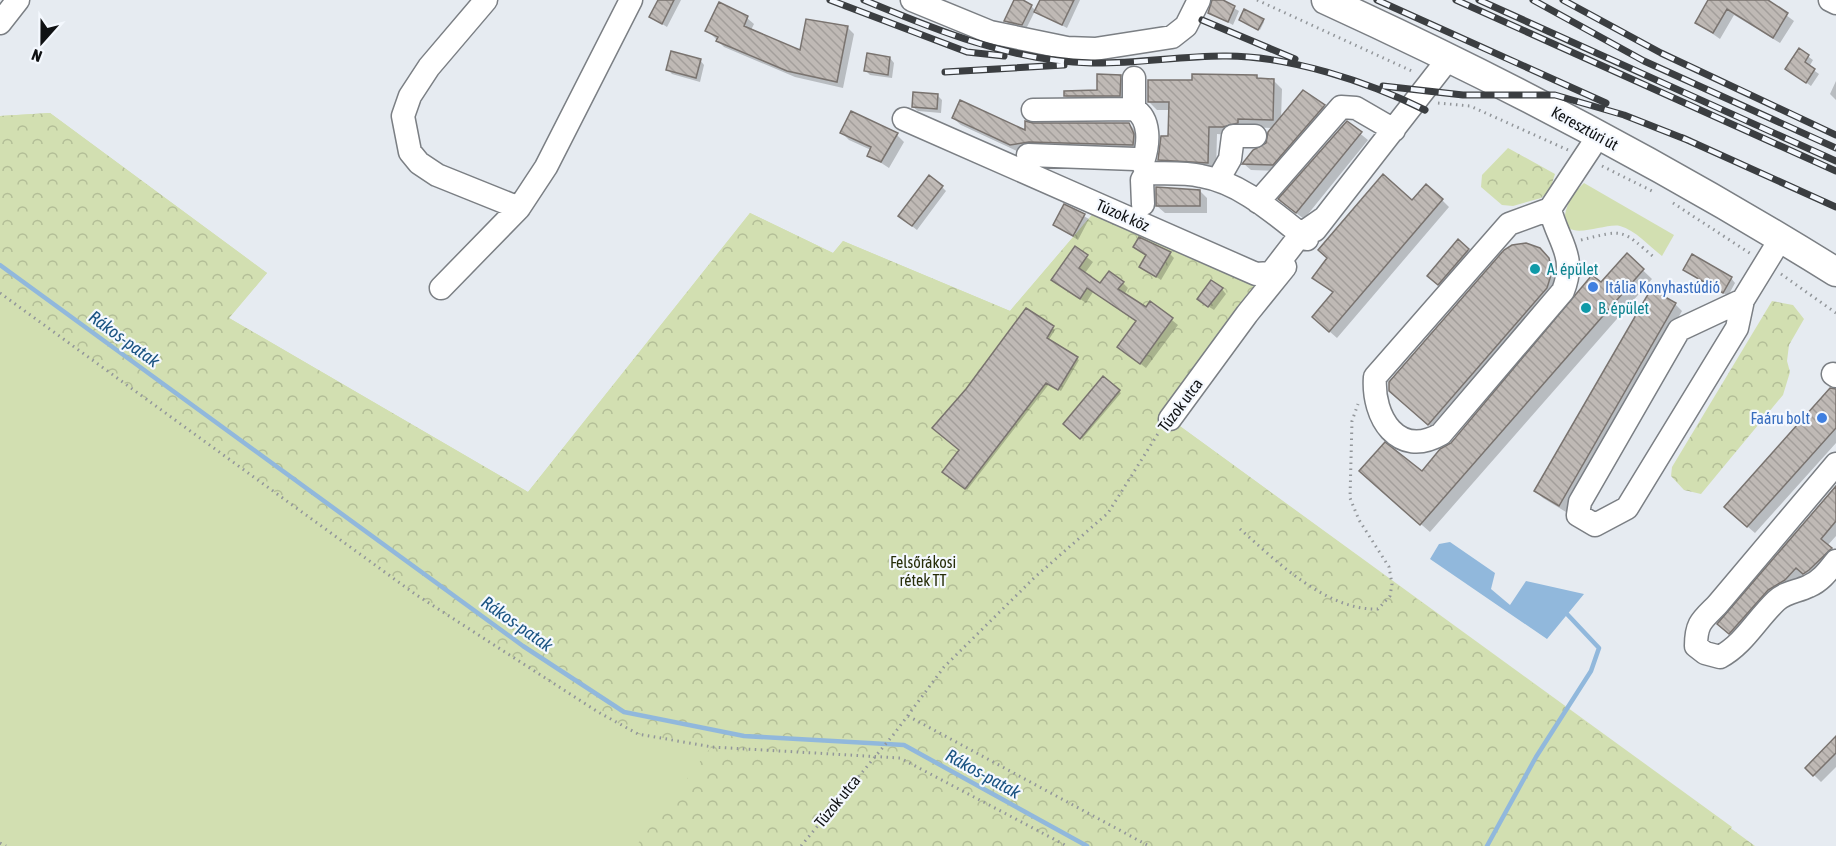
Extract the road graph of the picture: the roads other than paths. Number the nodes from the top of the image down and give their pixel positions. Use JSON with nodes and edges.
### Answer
{"nodes":[{"id":1,"x":18,"y":0,"type":"edge"},
{"id":2,"x":486,"y":0,"type":"edge"},
{"id":3,"x":631,"y":0,"type":"edge"},
{"id":4,"x":912,"y":0,"type":"edge"},
{"id":5,"x":1199,"y":0,"type":"edge"},
{"id":6,"x":1326,"y":0,"type":"edge"},
{"id":7,"x":1830,"y":0,"type":"edge"},
{"id":8,"x":1836,"y":3,"type":"edge"},
{"id":9,"x":0,"y":23,"type":"edge"},
{"id":10,"x":1440,"y":69,"type":"junction"},
{"id":11,"x":1134,"y":78,"type":"dead end"},
{"id":12,"x":1134,"y":109,"type":"junction"},
{"id":13,"x":1033,"y":110,"type":"dead end"},
{"id":14,"x":904,"y":119,"type":"dead end"},
{"id":15,"x":1394,"y":130,"type":"junction"},
{"id":16,"x":1255,"y":136,"type":"dead end"},
{"id":17,"x":1592,"y":146,"type":"junction"},
{"id":18,"x":1028,"y":155,"type":"dead end"},
{"id":19,"x":1145,"y":168,"type":"junction"},
{"id":20,"x":1218,"y":180,"type":"junction"},
{"id":21,"x":1258,"y":202,"type":"junction"},
{"id":22,"x":1143,"y":204,"type":"dead end"},
{"id":23,"x":519,"y":208,"type":"junction"},
{"id":24,"x":1550,"y":209,"type":"junction"},
{"id":25,"x":1304,"y":237,"type":"junction"},
{"id":26,"x":1781,"y":238,"type":"junction"},
{"id":27,"x":1836,"y":272,"type":"edge"},
{"id":28,"x":441,"y":288,"type":"dead end"},
{"id":29,"x":1743,"y":300,"type":"junction"},
{"id":30,"x":1170,"y":419,"type":"road end"},
{"id":31,"x":1836,"y":464,"type":"edge"},
{"id":32,"x":1836,"y":561,"type":"edge"}],
"edges":[{"from":1,"to":9,"type":"street"},
{"from":2,"to":23,"type":"street"},
{"from":3,"to":23,"type":"street"},
{"from":4,"to":5,"type":"street"},
{"from":6,"to":10,"type":"main road","name":"Keresztúri út"},
{"from":7,"to":8,"type":"street"},
{"from":10,"to":15,"type":"street","name":"Túzok utca"},
{"from":10,"to":17,"type":"main road","name":"Keresztúri út"},
{"from":11,"to":12,"type":"street"},
{"from":12,"to":13,"type":"street"},
{"from":12,"to":19,"type":"street"},
{"from":14,"to":25,"type":"street","name":"Túzok köz"},
{"from":15,"to":21,"type":"street"},
{"from":15,"to":25,"type":"street","name":"Túzok utca"},
{"from":16,"to":20,"type":"street"},
{"from":17,"to":24,"type":"street"},
{"from":17,"to":26,"type":"main road","name":"Keresztúri út"},
{"from":18,"to":19,"type":"street"},
{"from":19,"to":20,"type":"street"},
{"from":19,"to":22,"type":"street"},
{"from":20,"to":21,"type":"street"},
{"from":21,"to":25,"type":"street"},
{"from":23,"to":28,"type":"street"},
{"from":24,"to":24,"type":"street"},
{"from":25,"to":30,"type":"street","name":"Túzok utca"},
{"from":26,"to":27,"type":"main road","name":"Keresztúri út"},
{"from":26,"to":29,"type":"street"},
{"from":29,"to":29,"type":"street"},
{"from":31,"to":32,"type":"street"}]}
